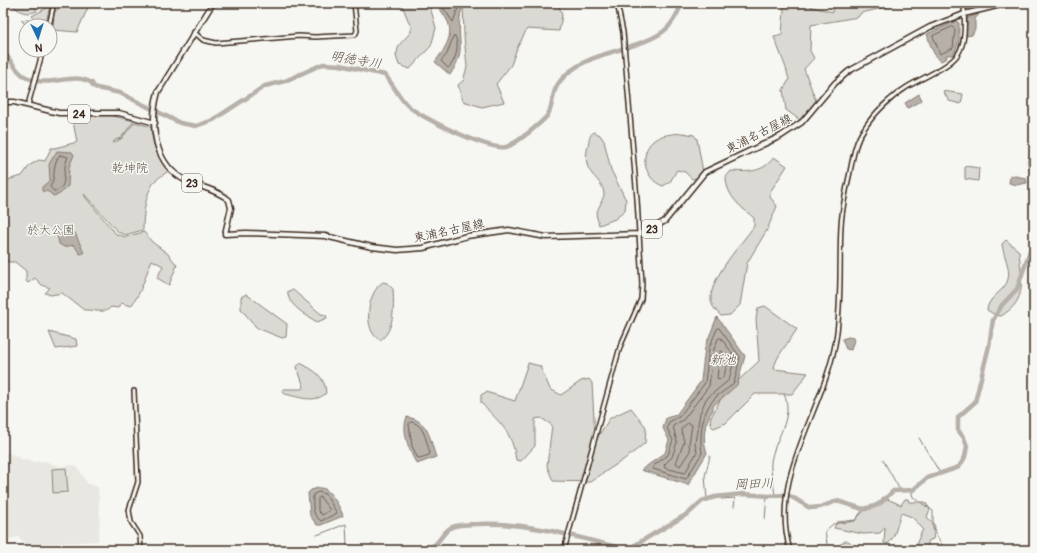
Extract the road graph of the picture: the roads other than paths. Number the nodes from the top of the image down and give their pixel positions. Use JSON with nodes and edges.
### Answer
{"nodes":[{"id":1,"x":54,"y":3,"type":"edge"},
{"id":2,"x":213,"y":3,"type":"edge"},
{"id":3,"x":354,"y":3,"type":"edge"},
{"id":4,"x":616,"y":3,"type":"edge"},
{"id":5,"x":964,"y":3,"type":"edge"},
{"id":6,"x":1009,"y":3,"type":"edge"},
{"id":7,"x":964,"y":14,"type":"junction"},
{"id":8,"x":51,"y":18,"type":"edge"},
{"id":9,"x":194,"y":32,"type":"junction"},
{"id":10,"x":41,"y":58,"type":"edge"},
{"id":11,"x":3,"y":102,"type":"edge"},
{"id":12,"x":28,"y":105,"type":"junction"},
{"id":13,"x":155,"y":123,"type":"junction"},
{"id":14,"x":639,"y":234,"type":"junction"},
{"id":15,"x":134,"y":391,"type":"dead end"},
{"id":16,"x":141,"y":550,"type":"edge"},
{"id":17,"x":564,"y":550,"type":"edge"},
{"id":18,"x":790,"y":550,"type":"edge"}],
"edges":[{"from":1,"to":8,"type":"street"},
{"from":2,"to":9,"type":"main road","name":"東浦名古屋線","number":"23"},
{"from":3,"to":9,"type":"street"},
{"from":4,"to":14,"type":"street"},
{"from":5,"to":7,"type":"street"},
{"from":6,"to":7,"type":"main road","name":"東浦名古屋線","number":"23"},
{"from":7,"to":14,"type":"main road","name":"東浦名古屋線","number":"23"},
{"from":7,"to":18,"type":"street"},
{"from":9,"to":13,"type":"main road","name":"東浦名古屋線","number":"23"},
{"from":10,"to":12,"type":"street"},
{"from":11,"to":12,"type":"main road","number":"24"},
{"from":12,"to":13,"type":"main road","number":"24"},
{"from":13,"to":14,"type":"main road","name":"東浦名古屋線","number":"23"},
{"from":14,"to":17,"type":"street"},
{"from":15,"to":16,"type":"street"}]}
